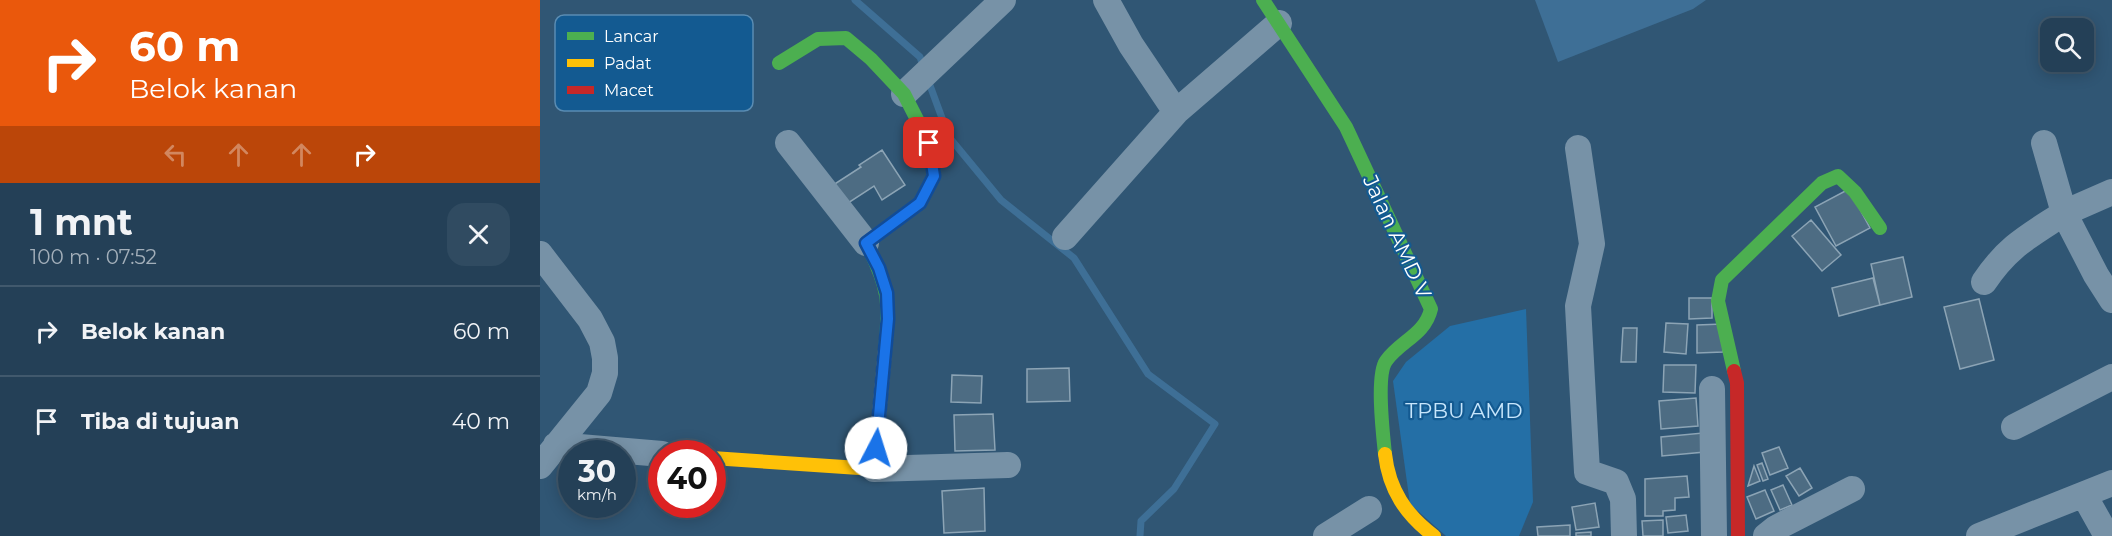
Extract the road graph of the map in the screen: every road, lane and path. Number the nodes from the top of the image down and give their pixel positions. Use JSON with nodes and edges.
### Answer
{"nodes":[{"id":1,"x":1003,"y":0,"type":"edge"},
{"id":2,"x":1106,"y":0,"type":"edge"},
{"id":3,"x":1263,"y":0,"type":"edge"},
{"id":4,"x":1279,"y":23,"type":"junction"},
{"id":5,"x":779,"y":63,"type":"dead end"},
{"id":6,"x":919,"y":80,"type":"junction"},
{"id":7,"x":1176,"y":112,"type":"junction"},
{"id":8,"x":788,"y":143,"type":"dead end"},
{"id":9,"x":2044,"y":143,"type":"dead end"},
{"id":10,"x":1578,"y":148,"type":"dead end"},
{"id":11,"x":2112,"y":192,"type":"edge"},
{"id":12,"x":2064,"y":213,"type":"junction"},
{"id":13,"x":1880,"y":228,"type":"dead end"},
{"id":14,"x":1065,"y":237,"type":"dead end"},
{"id":15,"x":866,"y":243,"type":"junction"},
{"id":16,"x":540,"y":254,"type":"edge"},
{"id":17,"x":1984,"y":282,"type":"dead end"},
{"id":18,"x":2112,"y":300,"type":"edge"},
{"id":19,"x":2112,"y":377,"type":"edge"},
{"id":20,"x":1712,"y":389,"type":"dead end"},
{"id":21,"x":580,"y":416,"type":"junction"},
{"id":22,"x":2014,"y":427,"type":"dead end"},
{"id":23,"x":592,"y":440,"type":"edge"},
{"id":24,"x":547,"y":456,"type":"edge"},
{"id":25,"x":726,"y":459,"type":"edge"},
{"id":26,"x":1008,"y":465,"type":"dead end"},
{"id":27,"x":874,"y":469,"type":"junction"},
{"id":28,"x":2112,"y":483,"type":"edge"},
{"id":29,"x":1852,"y":489,"type":"dead end"},
{"id":30,"x":2084,"y":495,"type":"junction"},
{"id":31,"x":1370,"y":509,"type":"dead end"},
{"id":32,"x":2014,"y":530,"type":"edge"},
{"id":33,"x":1326,"y":536,"type":"edge"},
{"id":34,"x":1434,"y":536,"type":"edge"},
{"id":35,"x":1624,"y":536,"type":"edge"},
{"id":36,"x":1714,"y":536,"type":"edge"},
{"id":37,"x":1738,"y":536,"type":"edge"},
{"id":38,"x":1766,"y":536,"type":"edge"},
{"id":39,"x":1979,"y":536,"type":"edge"},
{"id":40,"x":2107,"y":536,"type":"edge"}],
"edges":[{"from":1,"to":6,"type":"street"},
{"from":2,"to":7,"type":"street"},
{"from":3,"to":4,"type":"street","name":"Jalan AMD V"},
{"from":4,"to":7,"type":"street"},
{"from":4,"to":34,"type":"street","name":"Jalan AMD V"},
{"from":5,"to":6,"type":"street"},
{"from":6,"to":15,"type":"street"},
{"from":7,"to":14,"type":"street"},
{"from":8,"to":15,"type":"street"},
{"from":9,"to":12,"type":"street"},
{"from":10,"to":35,"type":"street"},
{"from":11,"to":12,"type":"street"},
{"from":12,"to":17,"type":"street"},
{"from":12,"to":18,"type":"street"},
{"from":13,"to":37,"type":"street"},
{"from":15,"to":27,"type":"street"},
{"from":16,"to":21,"type":"street"},
{"from":19,"to":22,"type":"street"},
{"from":20,"to":36,"type":"street"},
{"from":21,"to":23,"type":"street"},
{"from":21,"to":24,"type":"street"},
{"from":25,"to":27,"type":"street"},
{"from":26,"to":27,"type":"street"},
{"from":28,"to":30,"type":"street"},
{"from":29,"to":38,"type":"street"},
{"from":30,"to":32,"type":"street"},
{"from":30,"to":40,"type":"street"},
{"from":31,"to":33,"type":"street"},
{"from":32,"to":39,"type":"street"}]}
